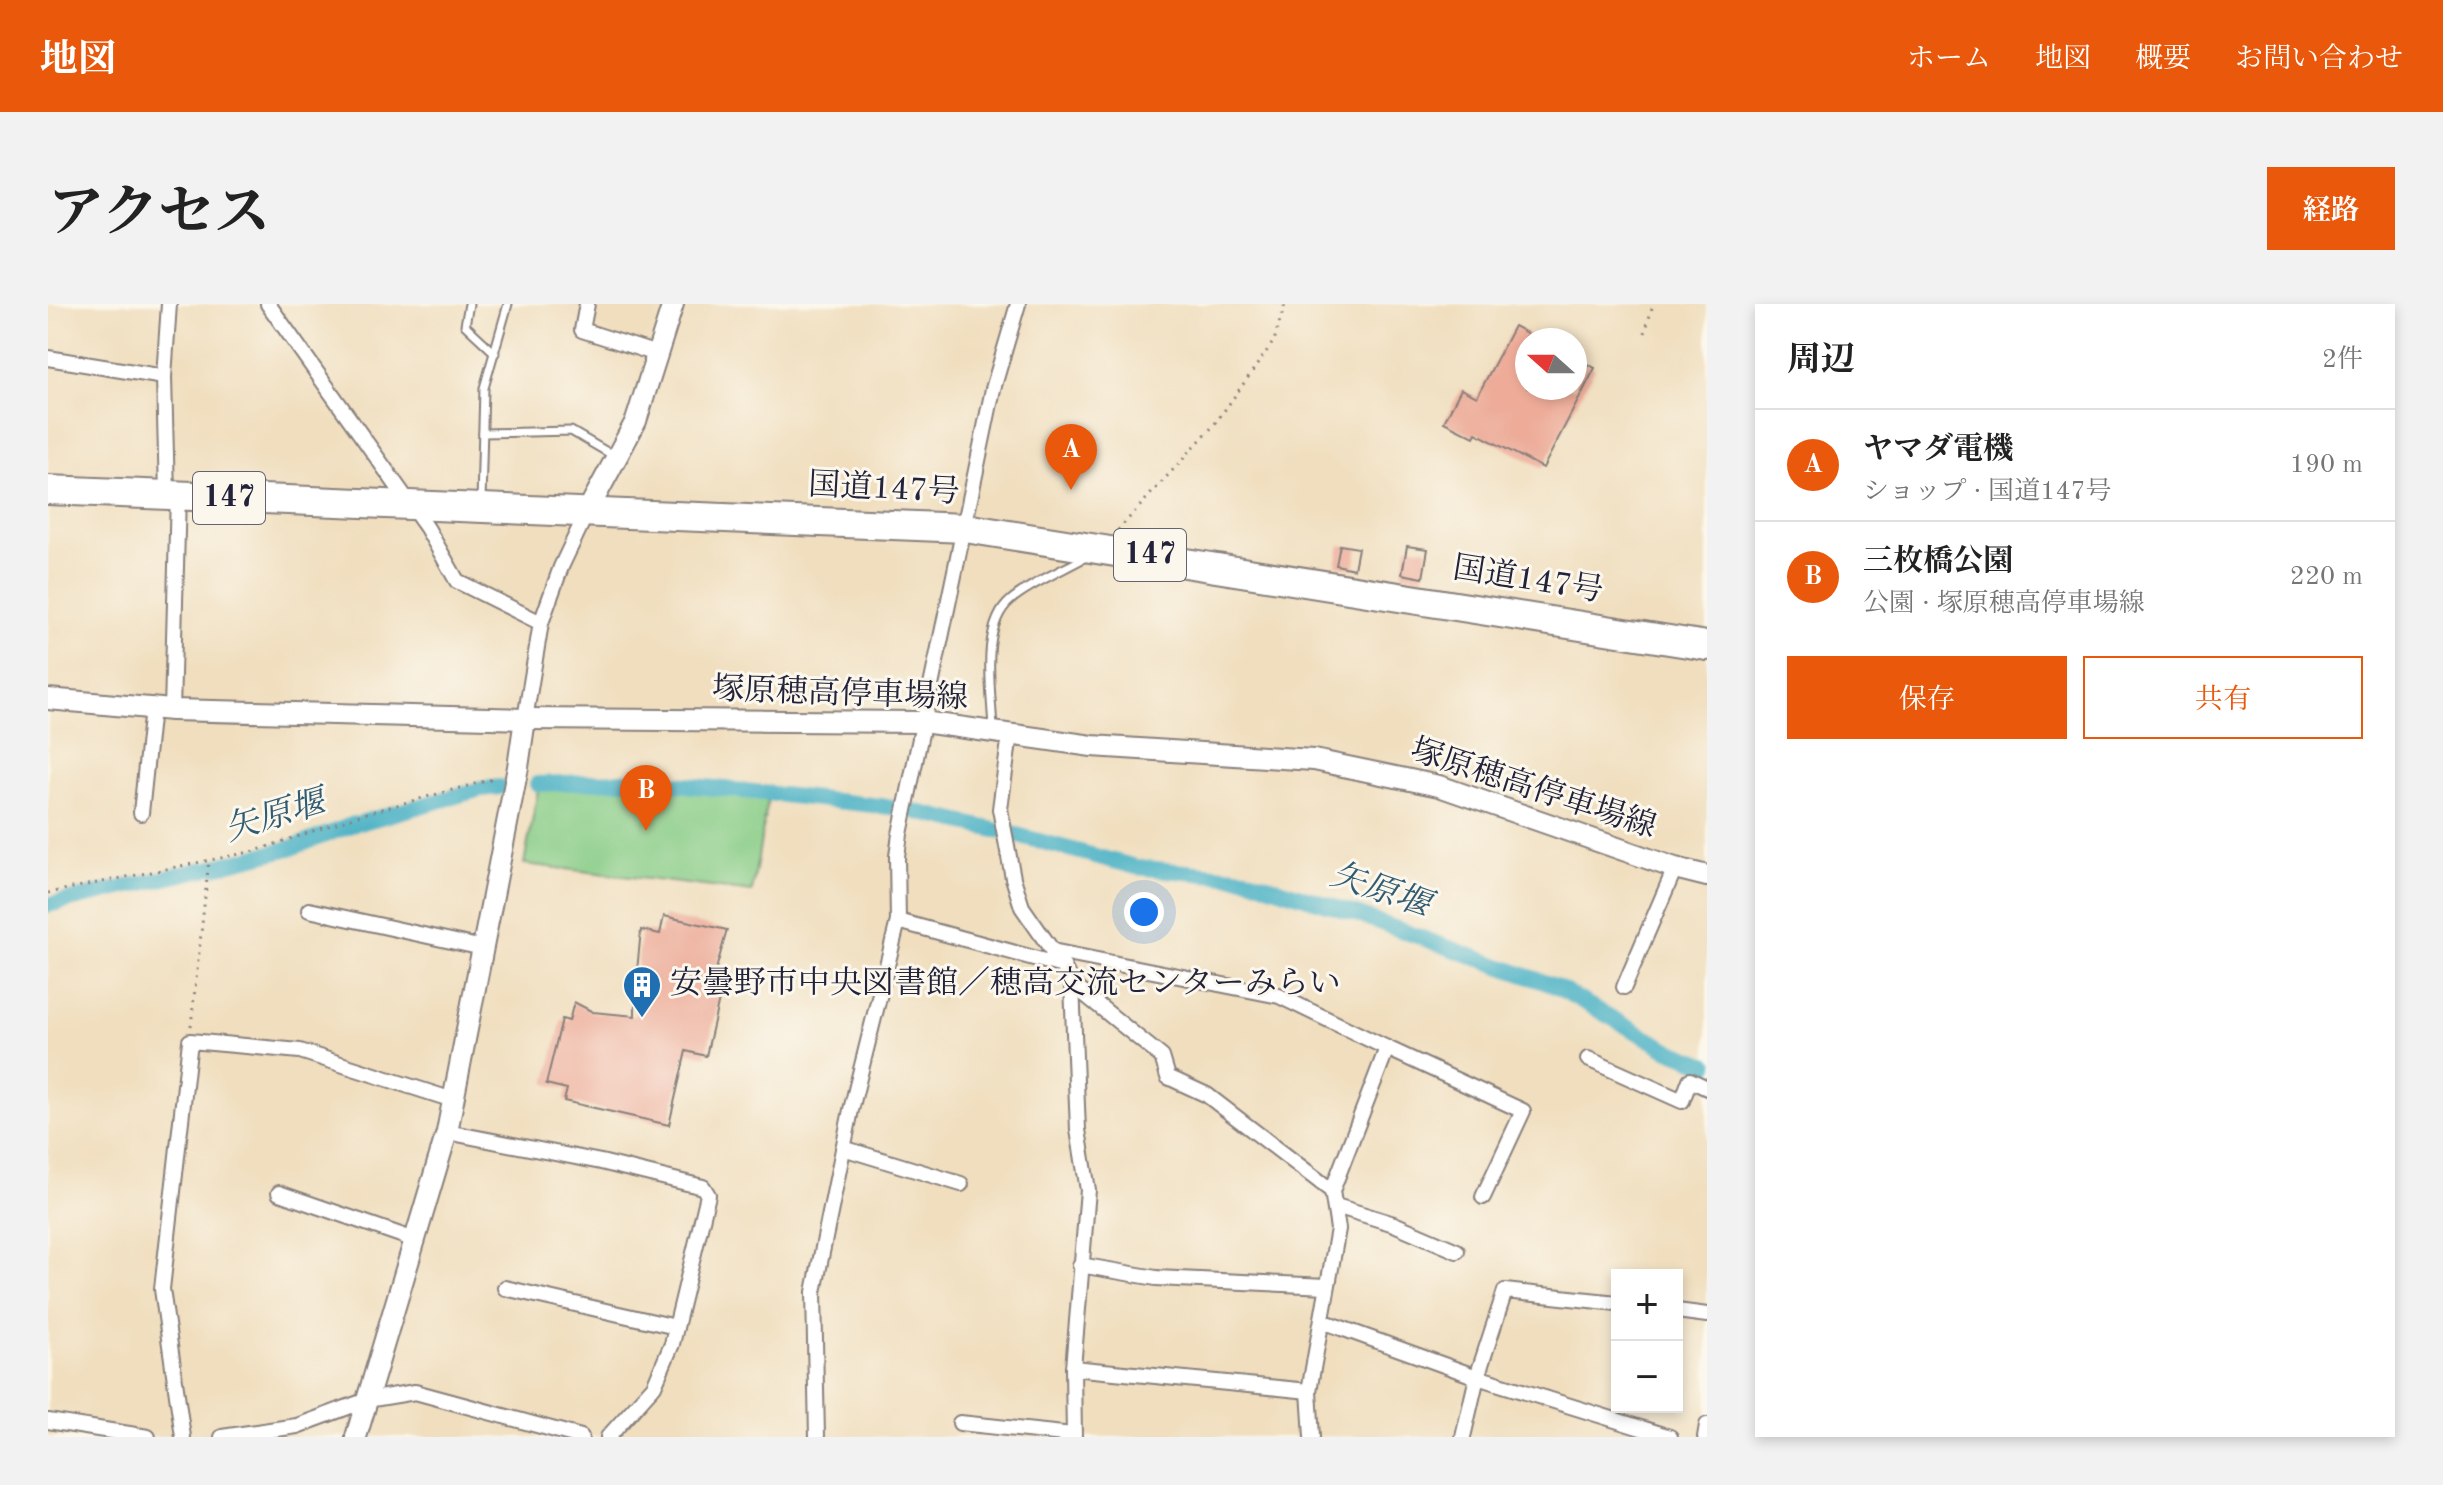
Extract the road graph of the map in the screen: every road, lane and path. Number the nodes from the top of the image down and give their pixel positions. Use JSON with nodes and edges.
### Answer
{"nodes":[{"id":1,"x":169,"y":304,"type":"edge"},
{"id":2,"x":268,"y":304,"type":"edge"},
{"id":3,"x":469,"y":304,"type":"edge"},
{"id":4,"x":508,"y":304,"type":"edge"},
{"id":5,"x":587,"y":304,"type":"edge"},
{"id":6,"x":673,"y":304,"type":"edge"},
{"id":7,"x":1018,"y":304,"type":"edge"},
{"id":8,"x":1285,"y":304,"type":"edge"},
{"id":9,"x":1653,"y":304,"type":"edge"},
{"id":10,"x":1645,"y":333,"type":"dead end"},
{"id":11,"x":495,"y":353,"type":"junction"},
{"id":12,"x":657,"y":354,"type":"junction"},
{"id":13,"x":48,"y":358,"type":"edge"},
{"id":14,"x":164,"y":377,"type":"junction"},
{"id":15,"x":483,"y":433,"type":"junction"},
{"id":16,"x":616,"y":457,"type":"junction"},
{"id":17,"x":48,"y":490,"type":"edge"},
{"id":18,"x":172,"y":495,"type":"junction"},
{"id":19,"x":410,"y":506,"type":"junction"},
{"id":20,"x":480,"y":508,"type":"junction"},
{"id":21,"x":587,"y":512,"type":"junction"},
{"id":22,"x":965,"y":528,"type":"junction"},
{"id":23,"x":1102,"y":547,"type":"junction"},
{"id":24,"x":541,"y":623,"type":"junction"},
{"id":25,"x":1707,"y":646,"type":"edge"},
{"id":26,"x":48,"y":699,"type":"edge"},
{"id":27,"x":162,"y":709,"type":"junction"},
{"id":28,"x":525,"y":719,"type":"junction"},
{"id":29,"x":923,"y":722,"type":"junction"},
{"id":30,"x":1002,"y":732,"type":"junction"},
{"id":31,"x":498,"y":777,"type":"dead end"},
{"id":32,"x":141,"y":813,"type":"dead end"},
{"id":33,"x":209,"y":860,"type":"junction"},
{"id":34,"x":1675,"y":868,"type":"junction"},
{"id":35,"x":1707,"y":876,"type":"edge"},
{"id":36,"x":48,"y":893,"type":"edge"},
{"id":37,"x":309,"y":910,"type":"dead end"},
{"id":38,"x":898,"y":921,"type":"junction"},
{"id":39,"x":483,"y":948,"type":"junction"},
{"id":40,"x":1052,"y":951,"type":"junction"},
{"id":41,"x":1063,"y":966,"type":"junction"},
{"id":42,"x":1072,"y":984,"type":"junction"},
{"id":43,"x":1624,"y":987,"type":"dead end"},
{"id":44,"x":190,"y":1041,"type":"junction"},
{"id":45,"x":1387,"y":1048,"type":"junction"},
{"id":46,"x":1588,"y":1059,"type":"dead end"},
{"id":47,"x":1707,"y":1088,"type":"edge"},
{"id":48,"x":453,"y":1100,"type":"junction"},
{"id":49,"x":447,"y":1132,"type":"junction"},
{"id":50,"x":843,"y":1148,"type":"junction"},
{"id":51,"x":961,"y":1184,"type":"dead end"},
{"id":52,"x":1332,"y":1191,"type":"junction"},
{"id":53,"x":279,"y":1193,"type":"dead end"},
{"id":54,"x":1483,"y":1197,"type":"dead end"},
{"id":55,"x":1336,"y":1206,"type":"junction"},
{"id":56,"x":415,"y":1240,"type":"junction"},
{"id":57,"x":1457,"y":1251,"type":"dead end"},
{"id":58,"x":1080,"y":1265,"type":"junction"},
{"id":59,"x":1327,"y":1286,"type":"junction"},
{"id":60,"x":505,"y":1288,"type":"dead end"},
{"id":61,"x":1611,"y":1302,"type":"edge"},
{"id":62,"x":1683,"y":1312,"type":"edge"},
{"id":63,"x":1707,"y":1315,"type":"edge"},
{"id":64,"x":1322,"y":1321,"type":"junction"},
{"id":65,"x":676,"y":1327,"type":"junction"},
{"id":66,"x":1073,"y":1368,"type":"junction"},
{"id":67,"x":1477,"y":1377,"type":"junction"},
{"id":68,"x":1309,"y":1391,"type":"junction"},
{"id":69,"x":367,"y":1400,"type":"junction"},
{"id":70,"x":960,"y":1423,"type":"dead end"},
{"id":71,"x":1707,"y":1425,"type":"edge"},
{"id":72,"x":54,"y":1427,"type":"edge"},
{"id":73,"x":1074,"y":1436,"type":"edge"},
{"id":74,"x":148,"y":1437,"type":"edge"},
{"id":75,"x":183,"y":1437,"type":"edge"},
{"id":76,"x":222,"y":1437,"type":"edge"},
{"id":77,"x":356,"y":1437,"type":"edge"},
{"id":78,"x":581,"y":1437,"type":"edge"},
{"id":79,"x":608,"y":1437,"type":"edge"},
{"id":80,"x":817,"y":1437,"type":"edge"},
{"id":81,"x":1312,"y":1437,"type":"edge"},
{"id":82,"x":1463,"y":1437,"type":"edge"},
{"id":83,"x":1670,"y":1437,"type":"edge"},
{"id":84,"x":1705,"y":1437,"type":"edge"}],
"edges":[{"from":1,"to":14,"type":"street"},
{"from":2,"to":19,"type":"street"},
{"from":3,"to":11,"type":"lane"},
{"from":4,"to":11,"type":"lane"},
{"from":5,"to":12,"type":"street"},
{"from":6,"to":12,"type":"main road"},
{"from":7,"to":22,"type":"street"},
{"from":8,"to":23,"type":"path"},
{"from":9,"to":10,"type":"path"},
{"from":11,"to":15,"type":"lane"},
{"from":12,"to":16,"type":"main road"},
{"from":13,"to":14,"type":"street"},
{"from":14,"to":18,"type":"street"},
{"from":15,"to":16,"type":"lane"},
{"from":15,"to":20,"type":"lane"},
{"from":16,"to":21,"type":"main road"},
{"from":17,"to":18,"type":"highway","name":"国道147号","number":"147"},
{"from":18,"to":19,"type":"highway","name":"国道147号","number":"147"},
{"from":18,"to":27,"type":"street"},
{"from":19,"to":20,"type":"highway","name":"国道147号","number":"147"},
{"from":19,"to":24,"type":"street"},
{"from":20,"to":21,"type":"highway","name":"国道147号","number":"147"},
{"from":21,"to":22,"type":"highway","name":"国道147号","number":"147"},
{"from":21,"to":24,"type":"street"},
{"from":22,"to":23,"type":"highway","name":"国道147号","number":"147"},
{"from":22,"to":29,"type":"street"},
{"from":23,"to":25,"type":"highway","name":"国道147号","number":"147"},
{"from":23,"to":30,"type":"lane"},
{"from":24,"to":28,"type":"street"},
{"from":26,"to":27,"type":"main road","name":"塚原穂高停車場線"},
{"from":27,"to":28,"type":"main road","name":"塚原穂高停車場線"},
{"from":27,"to":32,"type":"street"},
{"from":28,"to":29,"type":"main road","name":"塚原穂高停車場線"},
{"from":28,"to":39,"type":"main road"},
{"from":29,"to":30,"type":"main road","name":"塚原穂高停車場線"},
{"from":29,"to":38,"type":"street"},
{"from":30,"to":34,"type":"main road","name":"塚原穂高停車場線"},
{"from":30,"to":40,"type":"street"},
{"from":31,"to":33,"type":"path"},
{"from":33,"to":36,"type":"path"},
{"from":33,"to":44,"type":"path"},
{"from":34,"to":35,"type":"main road","name":"塚原穂高停車場線"},
{"from":34,"to":43,"type":"street"},
{"from":37,"to":39,"type":"street"},
{"from":38,"to":41,"type":"street"},
{"from":38,"to":50,"type":"street"},
{"from":39,"to":48,"type":"main road"},
{"from":40,"to":41,"type":"street"},
{"from":40,"to":45,"type":"street"},
{"from":41,"to":42,"type":"street"},
{"from":42,"to":52,"type":"street"},
{"from":42,"to":58,"type":"street"},
{"from":44,"to":48,"type":"street"},
{"from":44,"to":75,"type":"street"},
{"from":45,"to":52,"type":"street"},
{"from":45,"to":54,"type":"street"},
{"from":46,"to":47,"type":"street"},
{"from":48,"to":49,"type":"main road"},
{"from":49,"to":56,"type":"main road"},
{"from":49,"to":65,"type":"street"},
{"from":50,"to":51,"type":"street"},
{"from":50,"to":80,"type":"street"},
{"from":52,"to":55,"type":"street"},
{"from":53,"to":56,"type":"street"},
{"from":55,"to":57,"type":"street"},
{"from":55,"to":59,"type":"street"},
{"from":56,"to":69,"type":"main road"},
{"from":58,"to":59,"type":"street"},
{"from":58,"to":66,"type":"street"},
{"from":59,"to":64,"type":"street"},
{"from":60,"to":65,"type":"street"},
{"from":61,"to":67,"type":"street"},
{"from":62,"to":63,"type":"street"},
{"from":64,"to":67,"type":"street"},
{"from":64,"to":68,"type":"street"},
{"from":65,"to":79,"type":"street"},
{"from":66,"to":68,"type":"street"},
{"from":66,"to":73,"type":"street"},
{"from":67,"to":82,"type":"street"},
{"from":67,"to":83,"type":"street"},
{"from":68,"to":81,"type":"street"},
{"from":69,"to":76,"type":"street"},
{"from":69,"to":77,"type":"main road"},
{"from":69,"to":78,"type":"street"},
{"from":70,"to":73,"type":"street"},
{"from":71,"to":84,"type":"street"},
{"from":72,"to":74,"type":"street"}]}
